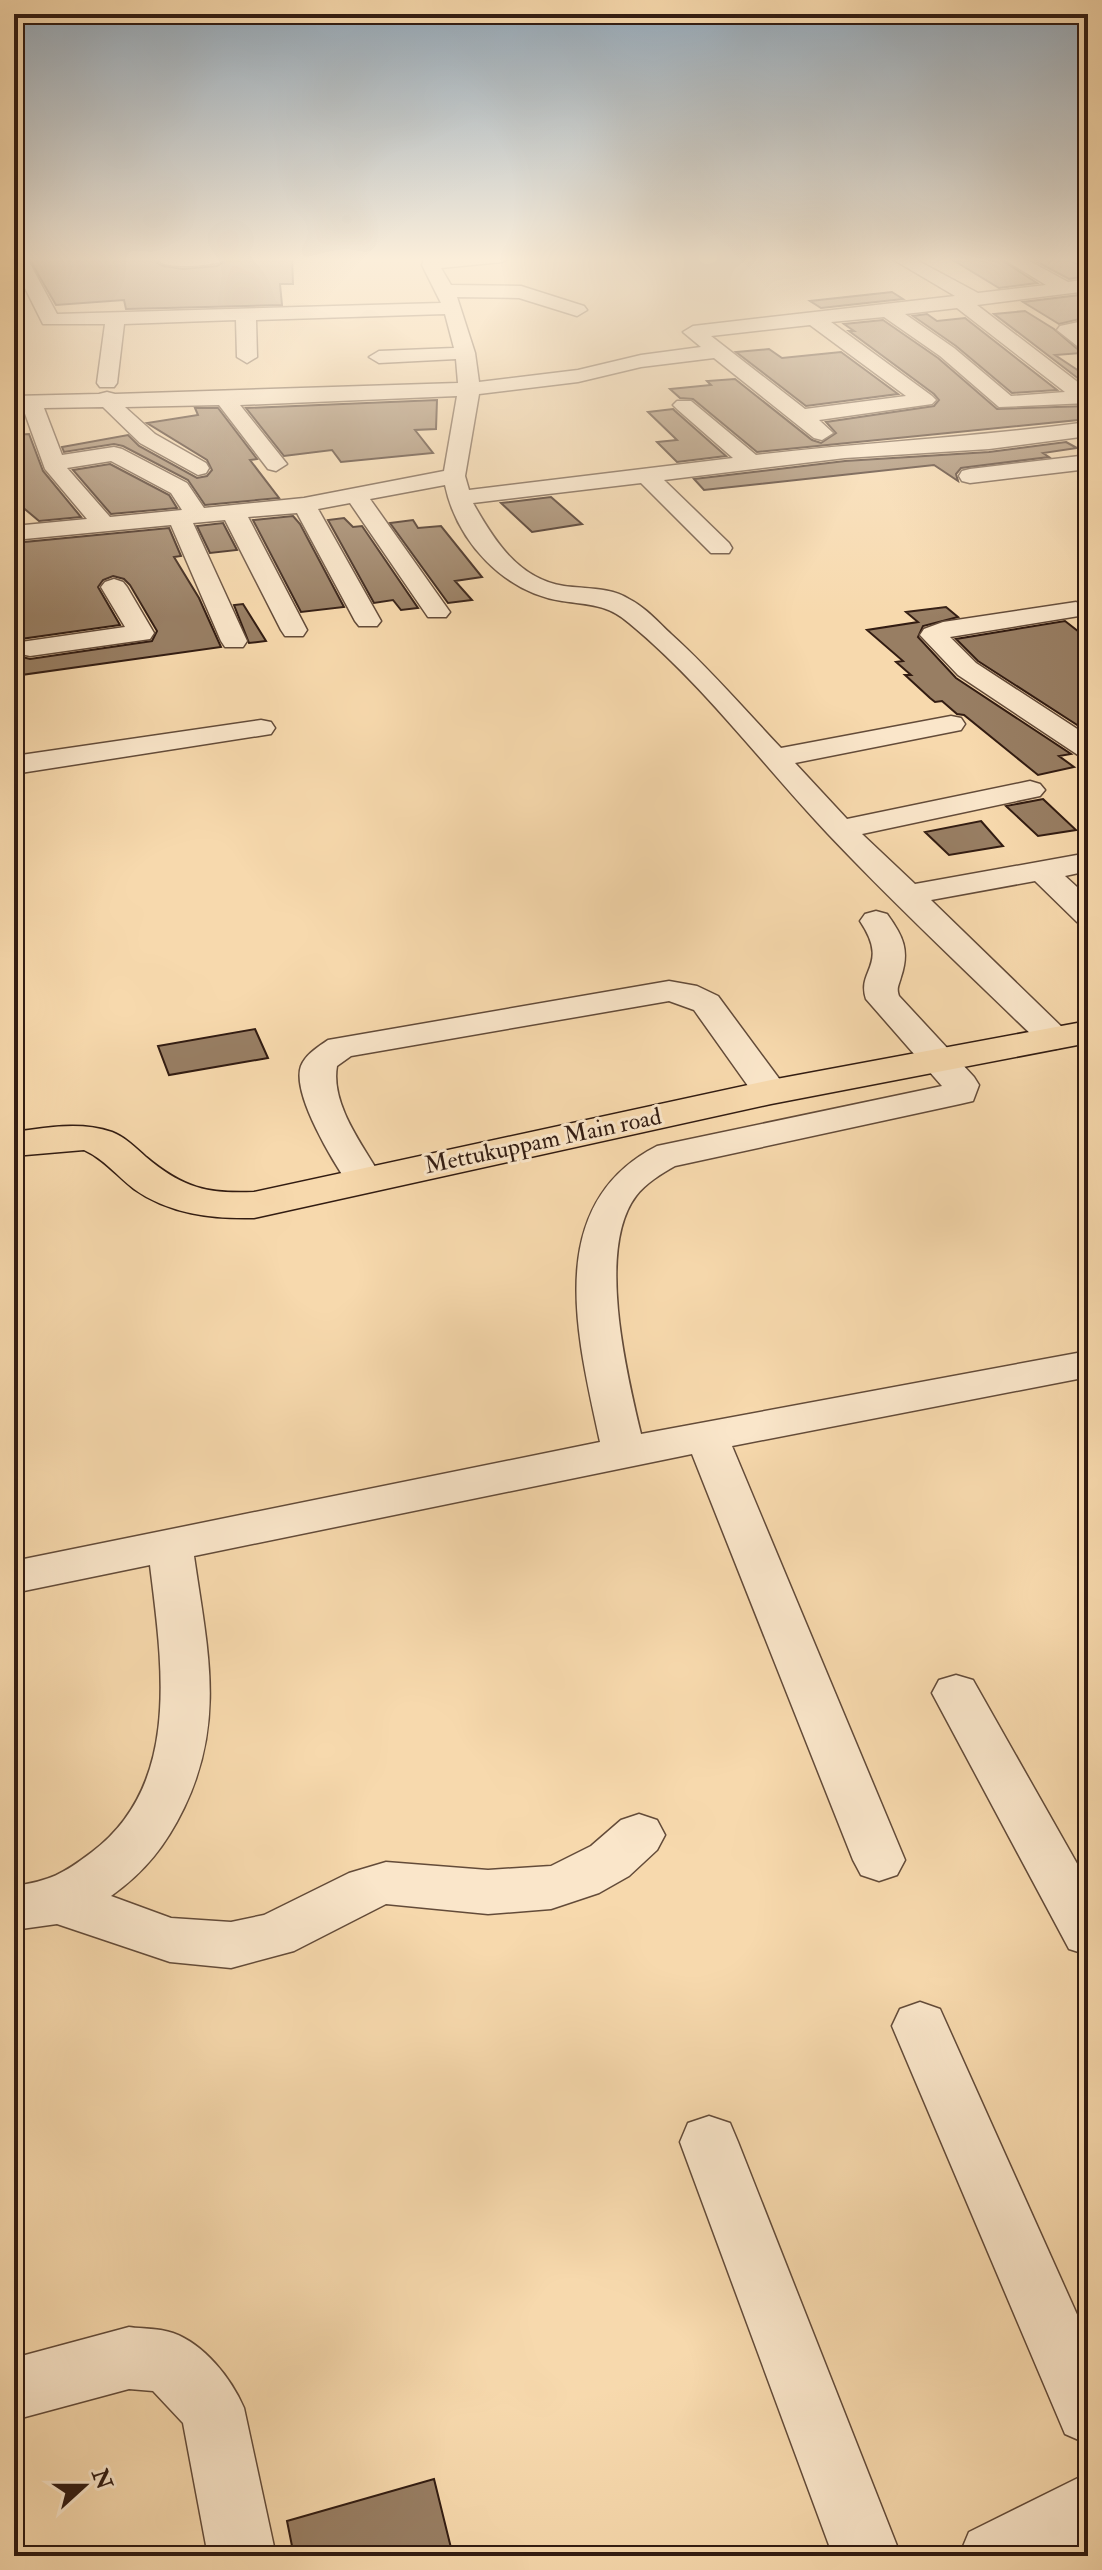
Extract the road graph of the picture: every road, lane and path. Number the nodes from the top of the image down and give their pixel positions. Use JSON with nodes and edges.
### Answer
{"nodes":[{"id":1,"x":104,"y":377,"type":"edge"},
{"id":2,"x":468,"y":377,"type":"edge"},
{"id":3,"x":570,"y":377,"type":"edge"},
{"id":4,"x":752,"y":377,"type":"edge"},
{"id":5,"x":893,"y":377,"type":"edge"},
{"id":6,"x":976,"y":377,"type":"edge"},
{"id":7,"x":1059,"y":377,"type":"edge"},
{"id":8,"x":103,"y":381,"type":"junction"},
{"id":9,"x":469,"y":389,"type":"junction"},
{"id":10,"x":1086,"y":397,"type":"edge"},
{"id":11,"x":225,"y":399,"type":"junction"},
{"id":12,"x":23,"y":402,"type":"edge"},
{"id":13,"x":684,"y":405,"type":"dead end"},
{"id":14,"x":802,"y":416,"type":"junction"},
{"id":15,"x":1088,"y":429,"type":"edge"},
{"id":16,"x":845,"y":451,"type":"junction"},
{"id":17,"x":751,"y":462,"type":"junction"},
{"id":18,"x":1088,"y":462,"type":"edge"},
{"id":19,"x":55,"y":463,"type":"junction"},
{"id":20,"x":276,"y":464,"type":"dead end"},
{"id":21,"x":198,"y":468,"type":"dead end"},
{"id":22,"x":646,"y":475,"type":"junction"},
{"id":23,"x":970,"y":476,"type":"dead end"},
{"id":24,"x":456,"y":487,"type":"junction"},
{"id":25,"x":355,"y":494,"type":"junction"},
{"id":26,"x":304,"y":505,"type":"junction"},
{"id":27,"x":234,"y":514,"type":"junction"},
{"id":28,"x":189,"y":518,"type":"junction"},
{"id":29,"x":105,"y":525,"type":"junction"},
{"id":30,"x":14,"y":533,"type":"edge"},
{"id":31,"x":720,"y":548,"type":"dead end"},
{"id":32,"x":1044,"y":586,"type":"dead end"},
{"id":33,"x":114,"y":587,"type":"dead end"},
{"id":34,"x":437,"y":612,"type":"dead end"},
{"id":35,"x":1082,"y":616,"type":"edge"},
{"id":36,"x":368,"y":621,"type":"dead end"},
{"id":37,"x":14,"y":625,"type":"edge"},
{"id":38,"x":294,"y":630,"type":"dead end"},
{"id":39,"x":141,"y":633,"type":"junction"},
{"id":40,"x":234,"y":641,"type":"dead end"},
{"id":41,"x":155,"y":656,"type":"dead end"},
{"id":42,"x":951,"y":724,"type":"dead end"},
{"id":43,"x":261,"y":728,"type":"dead end"},
{"id":44,"x":1088,"y":749,"type":"edge"},
{"id":45,"x":774,"y":758,"type":"junction"},
{"id":46,"x":14,"y":765,"type":"edge"},
{"id":47,"x":1030,"y":790,"type":"dead end"},
{"id":48,"x":840,"y":829,"type":"junction"},
{"id":49,"x":1088,"y":862,"type":"edge"},
{"id":50,"x":1043,"y":872,"type":"junction"},
{"id":51,"x":909,"y":895,"type":"junction"},
{"id":52,"x":1088,"y":915,"type":"edge"},
{"id":53,"x":876,"y":921,"type":"dead end"},
{"id":54,"x":1072,"y":1036,"type":"edge"},
{"id":55,"x":942,"y":1060,"type":"junction"},
{"id":56,"x":771,"y":1092,"type":"junction"},
{"id":57,"x":14,"y":1144,"type":"edge"},
{"id":58,"x":364,"y":1180,"type":"junction"},
{"id":59,"x":1088,"y":1364,"type":"edge"},
{"id":60,"x":707,"y":1438,"type":"junction"},
{"id":61,"x":624,"y":1452,"type":"junction"},
{"id":62,"x":170,"y":1545,"type":"junction"},
{"id":63,"x":14,"y":1577,"type":"edge"},
{"id":64,"x":956,"y":1693,"type":"dead end"},
{"id":65,"x":639,"y":1835,"type":"dead end"},
{"id":66,"x":879,"y":1860,"type":"dead end"},
{"id":67,"x":50,"y":1906,"type":"edge"},
{"id":68,"x":1088,"y":1933,"type":"edge"},
{"id":69,"x":920,"y":2026,"type":"dead end"},
{"id":70,"x":709,"y":2142,"type":"dead end"},
{"id":71,"x":14,"y":2389,"type":"edge"},
{"id":72,"x":1088,"y":2412,"type":"edge"},
{"id":73,"x":1088,"y":2506,"type":"edge"},
{"id":74,"x":242,"y":2556,"type":"edge"},
{"id":75,"x":867,"y":2556,"type":"edge"},
{"id":76,"x":993,"y":2556,"type":"edge"}],
"edges":[{"from":1,"to":8,"type":"street"},
{"from":2,"to":9,"type":"street"},
{"from":3,"to":9,"type":"street"},
{"from":4,"to":14,"type":"street"},
{"from":5,"to":14,"type":"street"},
{"from":6,"to":10,"type":"street"},
{"from":7,"to":10,"type":"street"},
{"from":8,"to":11,"type":"street"},
{"from":8,"to":12,"type":"street"},
{"from":8,"to":21,"type":"street"},
{"from":9,"to":11,"type":"street"},
{"from":9,"to":24,"type":"street"},
{"from":11,"to":20,"type":"street"},
{"from":12,"to":19,"type":"street"},
{"from":13,"to":17,"type":"street"},
{"from":14,"to":16,"type":"street"},
{"from":15,"to":16,"type":"street"},
{"from":16,"to":17,"type":"street"},
{"from":17,"to":22,"type":"street"},
{"from":18,"to":23,"type":"street"},
{"from":19,"to":28,"type":"street"},
{"from":19,"to":29,"type":"street"},
{"from":22,"to":24,"type":"street"},
{"from":22,"to":31,"type":"street"},
{"from":24,"to":25,"type":"street"},
{"from":24,"to":45,"type":"street"},
{"from":25,"to":26,"type":"street"},
{"from":25,"to":34,"type":"street"},
{"from":26,"to":27,"type":"street"},
{"from":26,"to":36,"type":"street"},
{"from":27,"to":28,"type":"street"},
{"from":27,"to":38,"type":"street"},
{"from":28,"to":29,"type":"street"},
{"from":28,"to":40,"type":"street"},
{"from":29,"to":30,"type":"street"},
{"from":32,"to":35,"type":"street"},
{"from":33,"to":39,"type":"street"},
{"from":35,"to":44,"type":"street"},
{"from":37,"to":39,"type":"street"},
{"from":39,"to":41,"type":"street"},
{"from":42,"to":45,"type":"street"},
{"from":43,"to":46,"type":"street"},
{"from":45,"to":48,"type":"street"},
{"from":47,"to":48,"type":"street"},
{"from":48,"to":51,"type":"street"},
{"from":49,"to":50,"type":"street"},
{"from":50,"to":51,"type":"street"},
{"from":50,"to":52,"type":"street"},
{"from":51,"to":54,"type":"street"},
{"from":53,"to":55,"type":"street"},
{"from":54,"to":55,"type":"main road","name":"Mettukuppam Main road"},
{"from":55,"to":56,"type":"main road","name":"Mettukuppam Main road"},
{"from":55,"to":61,"type":"street"},
{"from":56,"to":58,"type":"main road","name":"Mettukuppam Main road"},
{"from":56,"to":58,"type":"street"},
{"from":57,"to":58,"type":"main road","name":"Mettukuppam Main road"},
{"from":59,"to":60,"type":"street"},
{"from":60,"to":61,"type":"street"},
{"from":60,"to":66,"type":"street"},
{"from":61,"to":62,"type":"street"},
{"from":62,"to":63,"type":"street"},
{"from":62,"to":67,"type":"street"},
{"from":64,"to":68,"type":"street"},
{"from":65,"to":67,"type":"street"},
{"from":69,"to":72,"type":"street"},
{"from":70,"to":75,"type":"street"},
{"from":71,"to":74,"type":"street"},
{"from":73,"to":76,"type":"street"}]}
